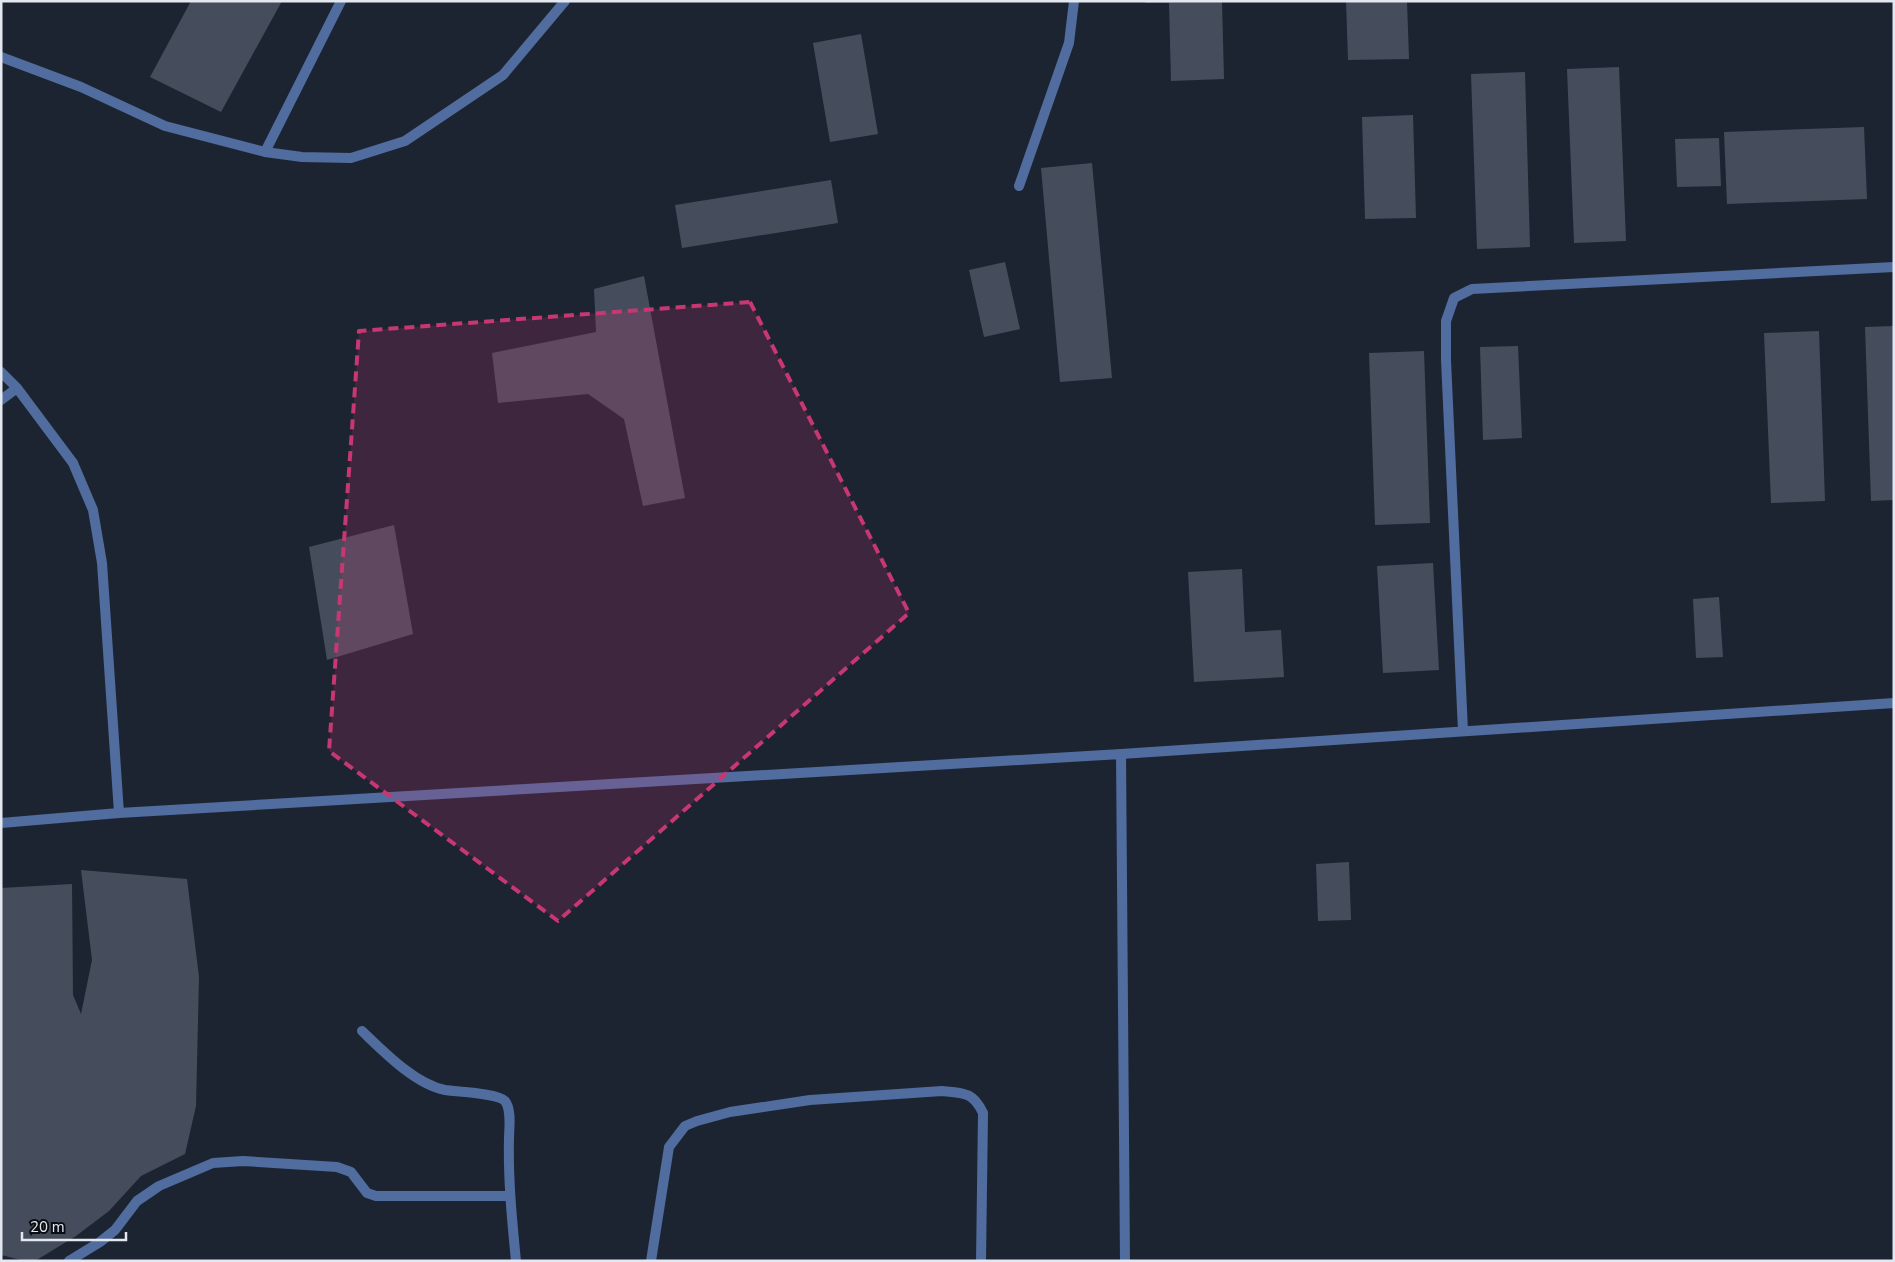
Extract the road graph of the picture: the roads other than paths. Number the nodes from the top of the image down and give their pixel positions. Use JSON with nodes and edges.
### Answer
{"nodes":[{"id":1,"x":341,"y":1,"type":"edge"},
{"id":2,"x":566,"y":1,"type":"edge"},
{"id":3,"x":1074,"y":1,"type":"edge"},
{"id":4,"x":1,"y":57,"type":"edge"},
{"id":5,"x":265,"y":152,"type":"junction"},
{"id":6,"x":1019,"y":186,"type":"dead end"},
{"id":7,"x":1894,"y":267,"type":"edge"},
{"id":8,"x":1,"y":372,"type":"edge"},
{"id":9,"x":18,"y":388,"type":"junction"},
{"id":10,"x":1,"y":400,"type":"edge"},
{"id":11,"x":1894,"y":703,"type":"edge"},
{"id":12,"x":1463,"y":731,"type":"junction"},
{"id":13,"x":1121,"y":754,"type":"junction"},
{"id":14,"x":119,"y":813,"type":"junction"},
{"id":15,"x":1,"y":823,"type":"edge"},
{"id":16,"x":362,"y":1031,"type":"dead end"},
{"id":17,"x":509,"y":1196,"type":"junction"},
{"id":18,"x":70,"y":1261,"type":"edge"},
{"id":19,"x":74,"y":1261,"type":"edge"},
{"id":20,"x":516,"y":1261,"type":"edge"},
{"id":21,"x":651,"y":1261,"type":"edge"},
{"id":22,"x":981,"y":1261,"type":"edge"},
{"id":23,"x":1125,"y":1261,"type":"edge"}],
"edges":[{"from":1,"to":5,"type":"street"},
{"from":2,"to":5,"type":"street"},
{"from":3,"to":6,"type":"street"},
{"from":4,"to":5,"type":"street"},
{"from":7,"to":12,"type":"street"},
{"from":8,"to":9,"type":"street"},
{"from":9,"to":10,"type":"street"},
{"from":9,"to":14,"type":"street"},
{"from":11,"to":12,"type":"street"},
{"from":12,"to":13,"type":"street"},
{"from":13,"to":14,"type":"street"},
{"from":13,"to":23,"type":"street"},
{"from":14,"to":15,"type":"street"},
{"from":16,"to":17,"type":"street"},
{"from":17,"to":18,"type":"street"},
{"from":17,"to":20,"type":"street"},
{"from":18,"to":19,"type":"street"},
{"from":21,"to":22,"type":"street"}]}
